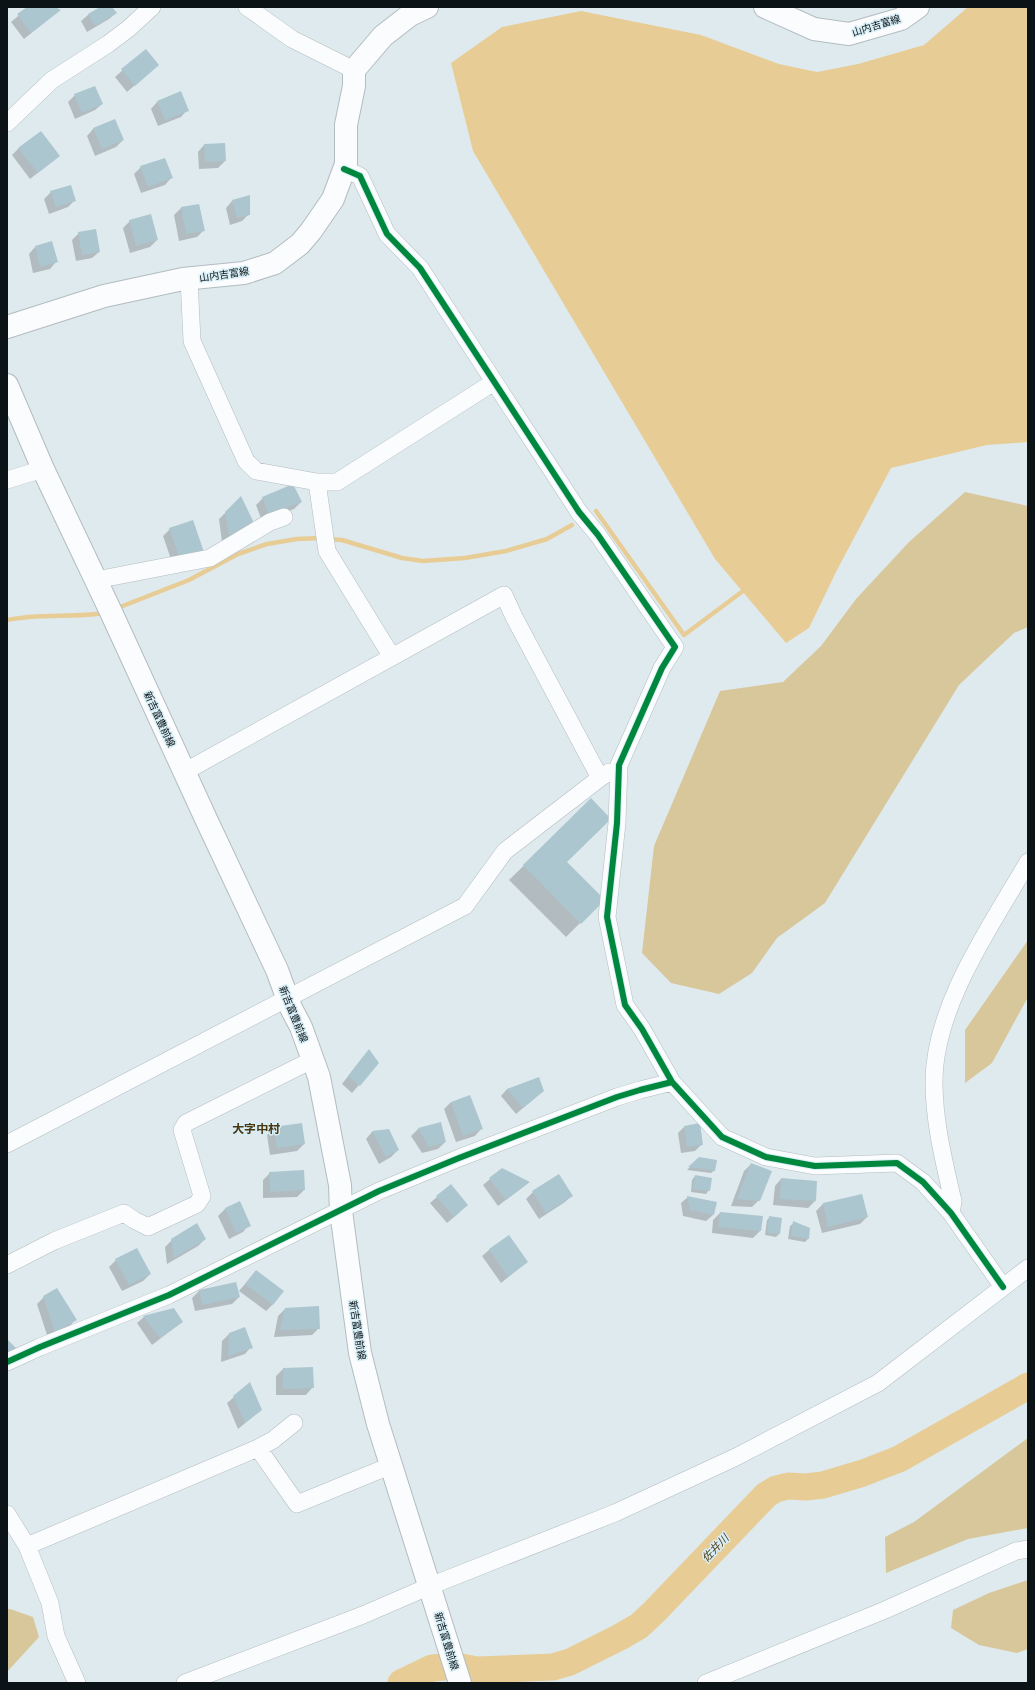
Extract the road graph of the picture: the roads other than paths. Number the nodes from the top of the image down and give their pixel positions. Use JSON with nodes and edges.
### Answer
{"nodes":[{"id":1,"x":152,"y":7,"type":"edge"},
{"id":2,"x":247,"y":7,"type":"edge"},
{"id":3,"x":427,"y":7,"type":"edge"},
{"id":4,"x":765,"y":7,"type":"edge"},
{"id":5,"x":918,"y":7,"type":"edge"},
{"id":6,"x":354,"y":70,"type":"junction"},
{"id":7,"x":7,"y":123,"type":"edge"},
{"id":8,"x":344,"y":169,"type":"junction"},
{"id":9,"x":189,"y":278,"type":"junction"},
{"id":10,"x":7,"y":327,"type":"edge"},
{"id":11,"x":494,"y":382,"type":"junction"},
{"id":12,"x":7,"y":385,"type":"edge"},
{"id":13,"x":43,"y":469,"type":"junction"},
{"id":14,"x":7,"y":480,"type":"edge"},
{"id":15,"x":317,"y":482,"type":"junction"},
{"id":16,"x":284,"y":517,"type":"dead end"},
{"id":17,"x":96,"y":580,"type":"junction"},
{"id":18,"x":392,"y":657,"type":"junction"},
{"id":19,"x":619,"y":765,"type":"junction"},
{"id":20,"x":184,"y":772,"type":"junction"},
{"id":21,"x":600,"y":778,"type":"junction"},
{"id":22,"x":1028,"y":862,"type":"edge"},
{"id":23,"x":288,"y":999,"type":"junction"},
{"id":24,"x":312,"y":1060,"type":"junction"},
{"id":25,"x":672,"y":1082,"type":"junction"},
{"id":26,"x":7,"y":1144,"type":"edge"},
{"id":27,"x":341,"y":1211,"type":"junction"},
{"id":28,"x":951,"y":1213,"type":"junction"},
{"id":29,"x":7,"y":1265,"type":"edge"},
{"id":30,"x":1028,"y":1268,"type":"edge"},
{"id":31,"x":1003,"y":1287,"type":"junction"},
{"id":32,"x":7,"y":1362,"type":"edge"},
{"id":33,"x":294,"y":1423,"type":"dead end"},
{"id":34,"x":258,"y":1448,"type":"junction"},
{"id":35,"x":392,"y":1465,"type":"junction"},
{"id":36,"x":9,"y":1522,"type":"edge"},
{"id":37,"x":27,"y":1546,"type":"junction"},
{"id":38,"x":1028,"y":1549,"type":"edge"},
{"id":39,"x":430,"y":1586,"type":"junction"},
{"id":40,"x":77,"y":1683,"type":"edge"},
{"id":41,"x":185,"y":1683,"type":"edge"},
{"id":42,"x":460,"y":1683,"type":"edge"},
{"id":43,"x":706,"y":1683,"type":"edge"}],
"edges":[{"from":1,"to":7,"type":"street"},
{"from":2,"to":6,"type":"street"},
{"from":3,"to":6,"type":"main road"},
{"from":4,"to":5,"type":"main road","name":"山内吉富線"},
{"from":6,"to":8,"type":"main road","name":"山内吉富線"},
{"from":8,"to":9,"type":"main road","name":"山内吉富線"},
{"from":8,"to":11,"type":"street"},
{"from":9,"to":10,"type":"main road","name":"山内吉富線"},
{"from":9,"to":15,"type":"street"},
{"from":11,"to":15,"type":"street"},
{"from":11,"to":19,"type":"street"},
{"from":12,"to":13,"type":"main road","name":"新吉富豊前線"},
{"from":13,"to":14,"type":"street"},
{"from":13,"to":17,"type":"main road","name":"新吉富豊前線"},
{"from":15,"to":18,"type":"street"},
{"from":16,"to":17,"type":"street"},
{"from":17,"to":20,"type":"main road","name":"新吉富豊前線"},
{"from":18,"to":20,"type":"street"},
{"from":18,"to":21,"type":"street"},
{"from":19,"to":21,"type":"street"},
{"from":19,"to":25,"type":"street"},
{"from":20,"to":23,"type":"main road","name":"新吉富豊前線"},
{"from":21,"to":23,"type":"street"},
{"from":22,"to":28,"type":"street"},
{"from":23,"to":24,"type":"main road","name":"新吉富豊前線"},
{"from":23,"to":26,"type":"street"},
{"from":24,"to":27,"type":"main road","name":"新吉富豊前線"},
{"from":24,"to":29,"type":"street"},
{"from":25,"to":27,"type":"street"},
{"from":25,"to":28,"type":"street"},
{"from":27,"to":32,"type":"street"},
{"from":27,"to":35,"type":"main road","name":"新吉富豊前線"},
{"from":28,"to":31,"type":"street"},
{"from":30,"to":31,"type":"street"},
{"from":31,"to":39,"type":"street"},
{"from":33,"to":34,"type":"street"},
{"from":34,"to":35,"type":"street"},
{"from":34,"to":37,"type":"street"},
{"from":35,"to":39,"type":"main road","name":"新吉富豊前線"},
{"from":36,"to":37,"type":"street"},
{"from":37,"to":40,"type":"street"},
{"from":38,"to":43,"type":"street"},
{"from":39,"to":41,"type":"street"},
{"from":39,"to":42,"type":"main road","name":"新吉富豊前線"}]}
